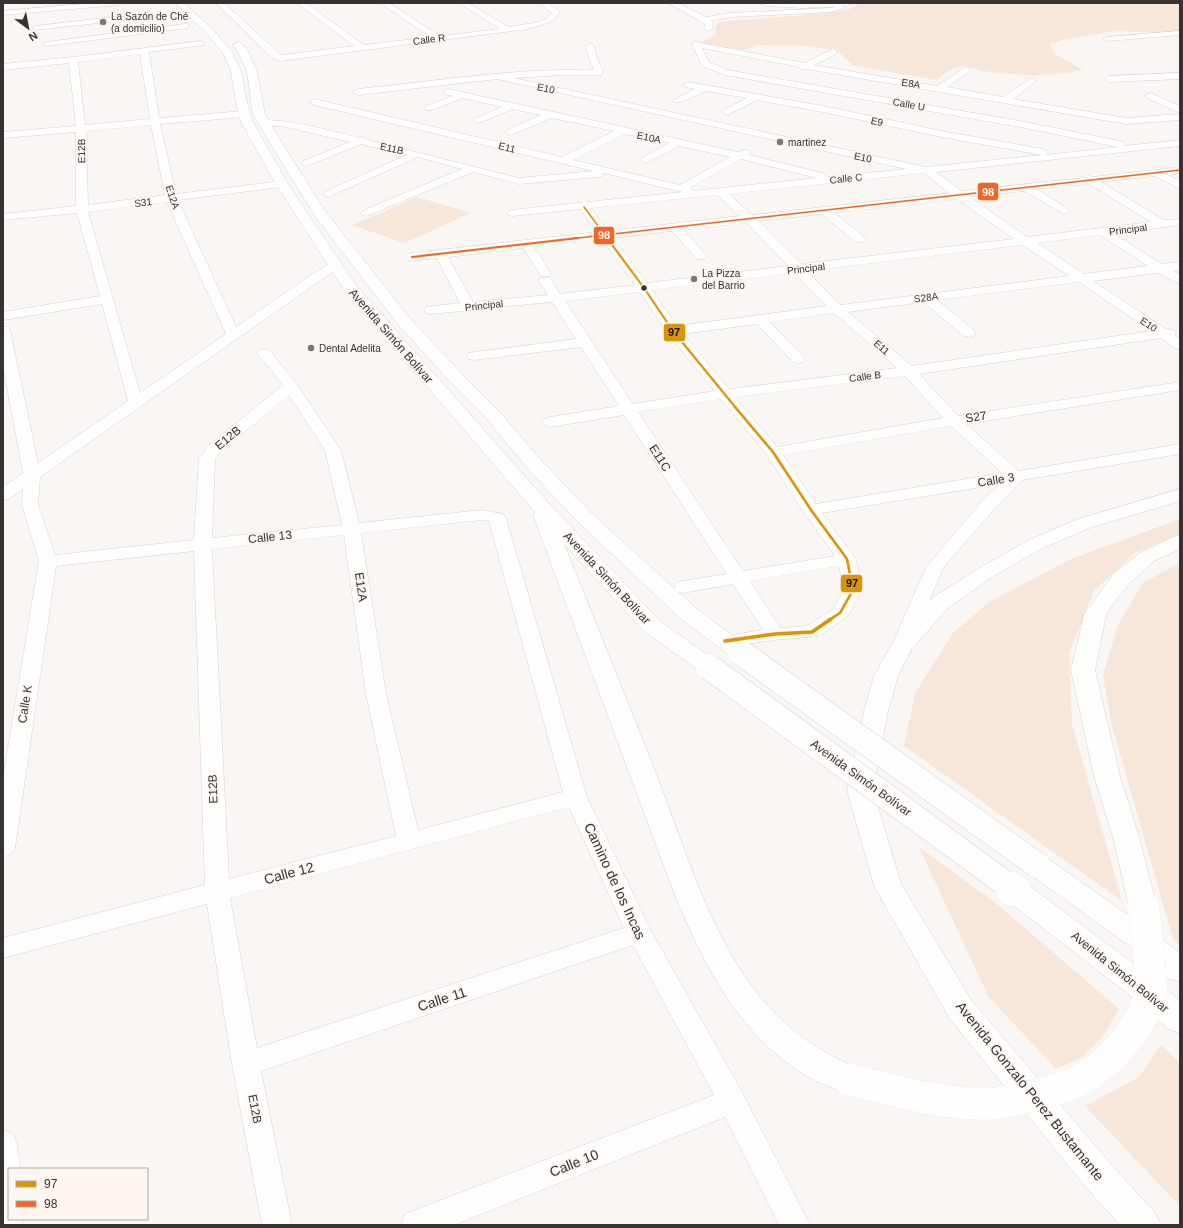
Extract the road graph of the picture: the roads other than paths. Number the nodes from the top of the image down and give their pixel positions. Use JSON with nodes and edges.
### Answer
{"nodes":[{"id":1,"x":119,"y":3,"type":"edge"},
{"id":2,"x":179,"y":3,"type":"edge"},
{"id":3,"x":220,"y":3,"type":"edge"},
{"id":4,"x":301,"y":3,"type":"edge"},
{"id":5,"x":384,"y":3,"type":"edge"},
{"id":6,"x":463,"y":3,"type":"edge"},
{"id":7,"x":543,"y":3,"type":"edge"},
{"id":8,"x":672,"y":3,"type":"edge"},
{"id":9,"x":768,"y":3,"type":"edge"},
{"id":10,"x":848,"y":3,"type":"edge"},
{"id":11,"x":837,"y":4,"type":"junction"},
{"id":12,"x":3,"y":13,"type":"edge"},
{"id":13,"x":29,"y":16,"type":"edge"},
{"id":14,"x":122,"y":18,"type":"dead end"},
{"id":15,"x":705,"y":20,"type":"junction"},
{"id":16,"x":185,"y":26,"type":"dead end"},
{"id":17,"x":508,"y":30,"type":"junction"},
{"id":18,"x":1180,"y":33,"type":"edge"},
{"id":19,"x":438,"y":38,"type":"junction"},
{"id":20,"x":1107,"y":39,"type":"dead end"},
{"id":21,"x":233,"y":40,"type":"dead end"},
{"id":22,"x":202,"y":43,"type":"dead end"},
{"id":23,"x":696,"y":44,"type":"junction"},
{"id":24,"x":590,"y":46,"type":"dead end"},
{"id":25,"x":362,"y":48,"type":"junction"},
{"id":26,"x":144,"y":50,"type":"junction"},
{"id":27,"x":833,"y":52,"type":"dead end"},
{"id":28,"x":53,"y":53,"type":"junction"},
{"id":29,"x":73,"y":60,"type":"junction"},
{"id":30,"x":806,"y":66,"type":"junction"},
{"id":31,"x":3,"y":67,"type":"edge"},
{"id":32,"x":966,"y":70,"type":"dead end"},
{"id":33,"x":1180,"y":76,"type":"edge"},
{"id":34,"x":498,"y":77,"type":"junction"},
{"id":35,"x":883,"y":79,"type":"junction"},
{"id":36,"x":1109,"y":79,"type":"dead end"},
{"id":37,"x":776,"y":81,"type":"junction"},
{"id":38,"x":1031,"y":81,"type":"dead end"},
{"id":39,"x":688,"y":85,"type":"dead end"},
{"id":40,"x":705,"y":88,"type":"junction"},
{"id":41,"x":940,"y":88,"type":"junction"},
{"id":42,"x":358,"y":92,"type":"dead end"},
{"id":43,"x":448,"y":92,"type":"dead end"},
{"id":44,"x":853,"y":94,"type":"junction"},
{"id":45,"x":463,"y":95,"type":"junction"},
{"id":46,"x":1172,"y":95,"type":"dead end"},
{"id":47,"x":584,"y":96,"type":"junction"},
{"id":48,"x":756,"y":97,"type":"junction"},
{"id":49,"x":678,"y":100,"type":"dead end"},
{"id":50,"x":1005,"y":100,"type":"junction"},
{"id":51,"x":314,"y":102,"type":"dead end"},
{"id":52,"x":571,"y":102,"type":"dead end"},
{"id":53,"x":512,"y":106,"type":"junction"},
{"id":54,"x":1101,"y":106,"type":"dead end"},
{"id":55,"x":1040,"y":107,"type":"junction"},
{"id":56,"x":428,"y":108,"type":"dead end"},
{"id":57,"x":823,"y":109,"type":"junction"},
{"id":58,"x":1180,"y":110,"type":"edge"},
{"id":59,"x":551,"y":111,"type":"junction"},
{"id":60,"x":727,"y":112,"type":"dead end"},
{"id":61,"x":244,"y":114,"type":"junction"},
{"id":62,"x":1180,"y":117,"type":"edge"},
{"id":63,"x":479,"y":120,"type":"dead end"},
{"id":64,"x":1129,"y":121,"type":"junction"},
{"id":65,"x":155,"y":122,"type":"junction"},
{"id":66,"x":881,"y":122,"type":"junction"},
{"id":67,"x":264,"y":123,"type":"junction"},
{"id":68,"x":405,"y":124,"type":"junction"},
{"id":69,"x":1020,"y":124,"type":"junction"},
{"id":70,"x":868,"y":129,"type":"dead end"},
{"id":71,"x":81,"y":130,"type":"junction"},
{"id":72,"x":390,"y":130,"type":"dead end"},
{"id":73,"x":623,"y":131,"type":"junction"},
{"id":74,"x":511,"y":132,"type":"dead end"},
{"id":75,"x":375,"y":135,"type":"dead end"},
{"id":76,"x":948,"y":135,"type":"junction"},
{"id":77,"x":3,"y":136,"type":"edge"},
{"id":78,"x":772,"y":137,"type":"junction"},
{"id":79,"x":360,"y":141,"type":"junction"},
{"id":80,"x":935,"y":142,"type":"dead end"},
{"id":81,"x":677,"y":143,"type":"junction"},
{"id":82,"x":1180,"y":143,"type":"edge"},
{"id":83,"x":1136,"y":147,"type":"junction"},
{"id":84,"x":417,"y":154,"type":"junction"},
{"id":85,"x":740,"y":156,"type":"junction"},
{"id":86,"x":562,"y":160,"type":"junction"},
{"id":87,"x":646,"y":160,"type":"dead end"},
{"id":88,"x":1065,"y":160,"type":"junction"},
{"id":89,"x":307,"y":163,"type":"dead end"},
{"id":90,"x":471,"y":168,"type":"junction"},
{"id":91,"x":926,"y":170,"type":"junction"},
{"id":92,"x":1180,"y":170,"type":"edge"},
{"id":93,"x":1077,"y":172,"type":"dead end"},
{"id":94,"x":613,"y":173,"type":"junction"},
{"id":95,"x":1157,"y":173,"type":"junction"},
{"id":96,"x":835,"y":179,"type":"junction"},
{"id":97,"x":1090,"y":180,"type":"junction"},
{"id":98,"x":282,"y":184,"type":"junction"},
{"id":99,"x":1180,"y":186,"type":"edge"},
{"id":100,"x":682,"y":188,"type":"junction"},
{"id":101,"x":1027,"y":188,"type":"junction"},
{"id":102,"x":720,"y":192,"type":"junction"},
{"id":103,"x":328,"y":194,"type":"dead end"},
{"id":104,"x":701,"y":194,"type":"junction"},
{"id":105,"x":959,"y":195,"type":"junction"},
{"id":106,"x":171,"y":198,"type":"junction"},
{"id":107,"x":584,"y":207,"type":"junction"},
{"id":108,"x":82,"y":209,"type":"junction"},
{"id":109,"x":824,"y":211,"type":"junction"},
{"id":110,"x":1064,"y":211,"type":"dead end"},
{"id":111,"x":512,"y":213,"type":"dead end"},
{"id":112,"x":366,"y":214,"type":"dead end"},
{"id":113,"x":3,"y":217,"type":"edge"},
{"id":114,"x":750,"y":219,"type":"junction"},
{"id":115,"x":1180,"y":222,"type":"edge"},
{"id":116,"x":1162,"y":224,"type":"junction"},
{"id":117,"x":675,"y":227,"type":"junction"},
{"id":118,"x":1104,"y":232,"type":"junction"},
{"id":119,"x":604,"y":236,"type":"junction"},
{"id":120,"x":859,"y":239,"type":"dead end"},
{"id":121,"x":1026,"y":241,"type":"junction"},
{"id":122,"x":526,"y":244,"type":"junction"},
{"id":123,"x":442,"y":254,"type":"junction"},
{"id":124,"x":701,"y":256,"type":"dead end"},
{"id":125,"x":412,"y":257,"type":"dead end"},
{"id":126,"x":335,"y":266,"type":"junction"},
{"id":127,"x":1180,"y":266,"type":"edge"},
{"id":128,"x":798,"y":268,"type":"junction"},
{"id":129,"x":1159,"y":268,"type":"junction"},
{"id":130,"x":1078,"y":278,"type":"junction"},
{"id":131,"x":1180,"y":280,"type":"edge"},
{"id":132,"x":644,"y":288,"type":"junction"},
{"id":133,"x":925,"y":297,"type":"junction"},
{"id":134,"x":556,"y":298,"type":"junction"},
{"id":135,"x":106,"y":299,"type":"junction"},
{"id":136,"x":469,"y":307,"type":"junction"},
{"id":137,"x":837,"y":309,"type":"junction"},
{"id":138,"x":431,"y":310,"type":"dead end"},
{"id":139,"x":3,"y":316,"type":"edge"},
{"id":140,"x":760,"y":319,"type":"junction"},
{"id":141,"x":3,"y":330,"type":"edge"},
{"id":142,"x":673,"y":331,"type":"junction"},
{"id":143,"x":1180,"y":331,"type":"edge"},
{"id":144,"x":969,"y":333,"type":"dead end"},
{"id":145,"x":1164,"y":334,"type":"junction"},
{"id":146,"x":233,"y":335,"type":"junction"},
{"id":147,"x":585,"y":342,"type":"junction"},
{"id":148,"x":1180,"y":345,"type":"edge"},
{"id":149,"x":264,"y":353,"type":"dead end"},
{"id":150,"x":474,"y":356,"type":"dead end"},
{"id":151,"x":798,"y":359,"type":"dead end"},
{"id":152,"x":909,"y":371,"type":"junction"},
{"id":153,"x":291,"y":386,"type":"junction"},
{"id":154,"x":1180,"y":386,"type":"edge"},
{"id":155,"x":724,"y":394,"type":"junction"},
{"id":156,"x":136,"y":404,"type":"junction"},
{"id":157,"x":629,"y":410,"type":"junction"},
{"id":158,"x":954,"y":421,"type":"junction"},
{"id":159,"x":550,"y":422,"type":"dead end"},
{"id":160,"x":1180,"y":449,"type":"edge"},
{"id":161,"x":773,"y":452,"type":"junction"},
{"id":162,"x":32,"y":475,"type":"junction"},
{"id":163,"x":1016,"y":477,"type":"junction"},
{"id":164,"x":977,"y":482,"type":"junction"},
{"id":165,"x":3,"y":495,"type":"edge"},
{"id":166,"x":1180,"y":495,"type":"edge"},
{"id":167,"x":538,"y":503,"type":"junction"},
{"id":168,"x":990,"y":503,"type":"junction"},
{"id":169,"x":811,"y":510,"type":"junction"},
{"id":170,"x":492,"y":516,"type":"joint"},
{"id":171,"x":352,"y":529,"type":"junction"},
{"id":172,"x":1180,"y":541,"type":"edge"},
{"id":173,"x":203,"y":544,"type":"junction"},
{"id":174,"x":847,"y":559,"type":"junction"},
{"id":175,"x":48,"y":561,"type":"junction"},
{"id":176,"x":738,"y":578,"type":"junction"},
{"id":177,"x":683,"y":587,"type":"dead end"},
{"id":178,"x":775,"y":634,"type":"junction"},
{"id":179,"x":901,"y":646,"type":"junction"},
{"id":180,"x":732,"y":647,"type":"junction"},
{"id":181,"x":576,"y":797,"type":"junction"},
{"id":182,"x":409,"y":841,"type":"junction"},
{"id":183,"x":3,"y":848,"type":"edge"},
{"id":184,"x":217,"y":891,"type":"junction"},
{"id":185,"x":639,"y":933,"type":"junction"},
{"id":186,"x":3,"y":948,"type":"edge"},
{"id":187,"x":1180,"y":970,"type":"edge"},
{"id":188,"x":1180,"y":1020,"type":"edge"},
{"id":189,"x":246,"y":1064,"type":"junction"},
{"id":190,"x":732,"y":1100,"type":"junction"},
{"id":191,"x":3,"y":1144,"type":"edge"},
{"id":192,"x":7,"y":1225,"type":"edge"},
{"id":193,"x":277,"y":1225,"type":"edge"},
{"id":194,"x":416,"y":1225,"type":"edge"},
{"id":195,"x":795,"y":1225,"type":"edge"},
{"id":196,"x":1143,"y":1225,"type":"edge"}],
"edges":[{"from":1,"to":13,"type":"street"},
{"from":2,"to":61,"type":"main road","name":"Avenida Simón Bolívar"},
{"from":3,"to":25,"type":"street","name":"Calle R"},
{"from":4,"to":25,"type":"street"},
{"from":5,"to":19,"type":"street"},
{"from":6,"to":17,"type":"street"},
{"from":7,"to":17,"type":"street","name":"Calle R"},
{"from":8,"to":15,"type":"street"},
{"from":9,"to":11,"type":"main road"},
{"from":10,"to":11,"type":"main road"},
{"from":11,"to":15,"type":"street"},
{"from":12,"to":13,"type":"street"},
{"from":13,"to":14,"type":"street"},
{"from":13,"to":28,"type":"street"},
{"from":15,"to":23,"type":"street"},
{"from":16,"to":28,"type":"street"},
{"from":17,"to":19,"type":"street","name":"Calle R"},
{"from":18,"to":20,"type":"street"},
{"from":19,"to":25,"type":"street","name":"Calle R"},
{"from":21,"to":67,"type":"main road","name":"Avenida Simón Bolívar"},
{"from":22,"to":26,"type":"street"},
{"from":23,"to":30,"type":"street","name":"E8A"},
{"from":23,"to":37,"type":"street","name":"Calle U"},
{"from":24,"to":34,"type":"street"},
{"from":26,"to":29,"type":"street"},
{"from":26,"to":65,"type":"street","name":"E12A"},
{"from":27,"to":30,"type":"street"},
{"from":28,"to":29,"type":"street"},
{"from":28,"to":31,"type":"street"},
{"from":29,"to":71,"type":"street","name":"E12B"},
{"from":30,"to":35,"type":"street","name":"E8A"},
{"from":30,"to":37,"type":"street"},
{"from":32,"to":41,"type":"street"},
{"from":33,"to":36,"type":"street"},
{"from":34,"to":42,"type":"street"},
{"from":34,"to":47,"type":"street","name":"E10"},
{"from":35,"to":41,"type":"street","name":"E8A"},
{"from":35,"to":44,"type":"street"},
{"from":37,"to":44,"type":"street","name":"Calle U"},
{"from":38,"to":50,"type":"street"},
{"from":39,"to":40,"type":"street","name":"E9"},
{"from":40,"to":48,"type":"street","name":"E9"},
{"from":40,"to":49,"type":"street"},
{"from":41,"to":50,"type":"street","name":"E8A"},
{"from":43,"to":45,"type":"street","name":"E10A"},
{"from":44,"to":57,"type":"street"},
{"from":44,"to":69,"type":"street","name":"Calle U"},
{"from":45,"to":53,"type":"street","name":"E10A"},
{"from":45,"to":56,"type":"street"},
{"from":46,"to":58,"type":"street"},
{"from":47,"to":52,"type":"street"},
{"from":47,"to":78,"type":"street","name":"E10"},
{"from":48,"to":57,"type":"street","name":"E9"},
{"from":48,"to":60,"type":"street"},
{"from":50,"to":55,"type":"street","name":"E8A"},
{"from":51,"to":68,"type":"street","name":"E11"},
{"from":53,"to":59,"type":"street","name":"E10A"},
{"from":53,"to":63,"type":"street"},
{"from":54,"to":64,"type":"street"},
{"from":55,"to":64,"type":"street","name":"E8A"},
{"from":55,"to":69,"type":"street"},
{"from":57,"to":66,"type":"street","name":"E9"},
{"from":59,"to":73,"type":"street","name":"E10A"},
{"from":59,"to":74,"type":"street"},
{"from":61,"to":65,"type":"street"},
{"from":61,"to":98,"type":"main road","name":"Avenida Simón Bolívar"},
{"from":62,"to":64,"type":"street","name":"E8A"},
{"from":65,"to":71,"type":"street"},
{"from":65,"to":106,"type":"street","name":"E12A"},
{"from":66,"to":70,"type":"street"},
{"from":66,"to":76,"type":"street","name":"E9"},
{"from":67,"to":79,"type":"street","name":"E11B"},
{"from":67,"to":180,"type":"main road","name":"Avenida Simón Bolívar"},
{"from":68,"to":72,"type":"street"},
{"from":68,"to":86,"type":"street","name":"E11"},
{"from":69,"to":83,"type":"street","name":"Calle U"},
{"from":71,"to":77,"type":"street"},
{"from":71,"to":108,"type":"street","name":"E12B"},
{"from":73,"to":81,"type":"street","name":"E10A"},
{"from":73,"to":86,"type":"street"},
{"from":75,"to":79,"type":"street"},
{"from":76,"to":80,"type":"street"},
{"from":76,"to":88,"type":"street","name":"E9"},
{"from":78,"to":85,"type":"street"},
{"from":78,"to":91,"type":"street","name":"E10"},
{"from":79,"to":84,"type":"street","name":"E11B"},
{"from":79,"to":89,"type":"street"},
{"from":81,"to":85,"type":"street","name":"E10A"},
{"from":81,"to":87,"type":"street"},
{"from":82,"to":83,"type":"street"},
{"from":83,"to":88,"type":"street"},
{"from":84,"to":90,"type":"street","name":"E11B"},
{"from":84,"to":103,"type":"street"},
{"from":85,"to":96,"type":"street","name":"E10A"},
{"from":85,"to":100,"type":"street"},
{"from":86,"to":94,"type":"street","name":"E11"},
{"from":88,"to":91,"type":"street","name":"Calle C"},
{"from":90,"to":94,"type":"street","name":"E11B"},
{"from":90,"to":112,"type":"street"},
{"from":91,"to":96,"type":"street","name":"Calle C"},
{"from":91,"to":105,"type":"street","name":"E10"},
{"from":92,"to":95,"type":"street"},
{"from":93,"to":97,"type":"street"},
{"from":94,"to":100,"type":"street","name":"E11"},
{"from":95,"to":97,"type":"street"},
{"from":95,"to":99,"type":"street"},
{"from":96,"to":102,"type":"street","name":"Calle C"},
{"from":97,"to":101,"type":"street"},
{"from":97,"to":116,"type":"street"},
{"from":98,"to":106,"type":"street","name":"S31"},
{"from":98,"to":126,"type":"main road","name":"Avenida Simón Bolívar"},
{"from":100,"to":104,"type":"street","name":"E11"},
{"from":101,"to":105,"type":"street"},
{"from":101,"to":110,"type":"street"},
{"from":102,"to":104,"type":"street","name":"Calle C"},
{"from":102,"to":114,"type":"street","name":"E11"},
{"from":104,"to":107,"type":"street","name":"Calle C"},
{"from":105,"to":109,"type":"street"},
{"from":105,"to":121,"type":"street","name":"E10"},
{"from":106,"to":108,"type":"street","name":"S31"},
{"from":106,"to":146,"type":"street","name":"E12A"},
{"from":107,"to":111,"type":"street","name":"Calle C"},
{"from":107,"to":119,"type":"street"},
{"from":108,"to":113,"type":"street","name":"S31"},
{"from":108,"to":135,"type":"street","name":"E12B"},
{"from":109,"to":114,"type":"street"},
{"from":109,"to":120,"type":"street"},
{"from":114,"to":117,"type":"street"},
{"from":114,"to":128,"type":"street","name":"E11"},
{"from":115,"to":116,"type":"street","name":"Principal"},
{"from":116,"to":118,"type":"street","name":"Principal"},
{"from":117,"to":119,"type":"street"},
{"from":117,"to":124,"type":"street"},
{"from":118,"to":121,"type":"street","name":"Principal"},
{"from":118,"to":129,"type":"street"},
{"from":119,"to":122,"type":"street"},
{"from":119,"to":132,"type":"street"},
{"from":121,"to":128,"type":"street","name":"Principal"},
{"from":121,"to":130,"type":"street","name":"E10"},
{"from":122,"to":123,"type":"street"},
{"from":122,"to":134,"type":"street","name":"E11C"},
{"from":123,"to":125,"type":"street"},
{"from":123,"to":136,"type":"street"},
{"from":126,"to":146,"type":"street"},
{"from":126,"to":167,"type":"main road","name":"Avenida Simón Bolívar"},
{"from":127,"to":129,"type":"street","name":"S28A"},
{"from":128,"to":132,"type":"street","name":"Principal"},
{"from":128,"to":137,"type":"street","name":"E11"},
{"from":129,"to":130,"type":"street","name":"S28A"},
{"from":129,"to":131,"type":"street"},
{"from":130,"to":133,"type":"street","name":"S28A"},
{"from":130,"to":145,"type":"street","name":"E10"},
{"from":132,"to":134,"type":"street","name":"Principal"},
{"from":132,"to":142,"type":"street"},
{"from":133,"to":137,"type":"street","name":"S28A"},
{"from":133,"to":144,"type":"street"},
{"from":134,"to":136,"type":"street","name":"Principal"},
{"from":134,"to":147,"type":"street","name":"E11C"},
{"from":135,"to":139,"type":"street"},
{"from":135,"to":156,"type":"street","name":"E12B"},
{"from":136,"to":138,"type":"street","name":"Principal"},
{"from":137,"to":140,"type":"street","name":"S28A"},
{"from":137,"to":152,"type":"street","name":"E11"},
{"from":140,"to":142,"type":"street","name":"S28A"},
{"from":140,"to":151,"type":"street"},
{"from":141,"to":162,"type":"street"},
{"from":142,"to":155,"type":"street"},
{"from":143,"to":145,"type":"street","name":"Calle B"},
{"from":145,"to":148,"type":"street","name":"E10"},
{"from":145,"to":152,"type":"street","name":"Calle B"},
{"from":146,"to":156,"type":"street"},
{"from":147,"to":150,"type":"street"},
{"from":147,"to":157,"type":"street","name":"E11C"},
{"from":149,"to":153,"type":"street","name":"E12A"},
{"from":152,"to":155,"type":"street","name":"Calle B"},
{"from":152,"to":158,"type":"street","name":"E11"},
{"from":153,"to":171,"type":"street","name":"E12A"},
{"from":153,"to":173,"type":"street","name":"E12B"},
{"from":154,"to":158,"type":"street","name":"S27"},
{"from":155,"to":157,"type":"street","name":"Calle B"},
{"from":155,"to":161,"type":"street"},
{"from":156,"to":162,"type":"street"},
{"from":157,"to":159,"type":"street","name":"Calle B"},
{"from":157,"to":176,"type":"street","name":"E11C"},
{"from":158,"to":161,"type":"street","name":"S27"},
{"from":158,"to":163,"type":"street","name":"E11"},
{"from":160,"to":163,"type":"street","name":"Calle 3"},
{"from":161,"to":169,"type":"street"},
{"from":162,"to":165,"type":"street"},
{"from":162,"to":175,"type":"street"},
{"from":163,"to":164,"type":"street","name":"Calle 3"},
{"from":163,"to":168,"type":"street"},
{"from":164,"to":168,"type":"street"},
{"from":164,"to":169,"type":"street","name":"Calle 3"},
{"from":166,"to":179,"type":"main road","name":"Avenida Gonzalo Perez Bustamante"},
{"from":167,"to":172,"type":"main road","bridge":true},
{"from":167,"to":188,"type":"main road","name":"Avenida Simón Bolívar","bridge":true},
{"from":168,"to":179,"type":"street"},
{"from":169,"to":174,"type":"street"},
{"from":170,"to":171,"type":"street","name":"Calle 13"},
{"from":170,"to":181,"type":"street","name":"Camino de los Incas"},
{"from":171,"to":173,"type":"street","name":"Calle 13"},
{"from":171,"to":182,"type":"street","name":"E12A"},
{"from":173,"to":175,"type":"street","name":"Calle 13"},
{"from":173,"to":184,"type":"street","name":"E12B"},
{"from":174,"to":176,"type":"street"},
{"from":174,"to":178,"type":"street"},
{"from":175,"to":183,"type":"street","name":"Calle K"},
{"from":176,"to":177,"type":"street"},
{"from":176,"to":178,"type":"street","name":"E11C"},
{"from":178,"to":180,"type":"street"},
{"from":179,"to":196,"type":"main road","name":"Avenida Gonzalo Perez Bustamante"},
{"from":180,"to":187,"type":"main road","name":"Avenida Simón Bolívar","bridge":true},
{"from":181,"to":182,"type":"street","name":"Calle 12"},
{"from":181,"to":185,"type":"street","name":"Camino de los Incas"},
{"from":182,"to":184,"type":"street","name":"Calle 12"},
{"from":184,"to":186,"type":"street","name":"Calle 12"},
{"from":184,"to":189,"type":"street","name":"E12B"},
{"from":185,"to":189,"type":"street","name":"Calle 11"},
{"from":185,"to":190,"type":"street","name":"Camino de los Incas"},
{"from":189,"to":193,"type":"street","name":"E12B"},
{"from":190,"to":194,"type":"street","name":"Calle 10"},
{"from":190,"to":195,"type":"street","name":"Camino de los Incas"},
{"from":191,"to":192,"type":"street"}]}
